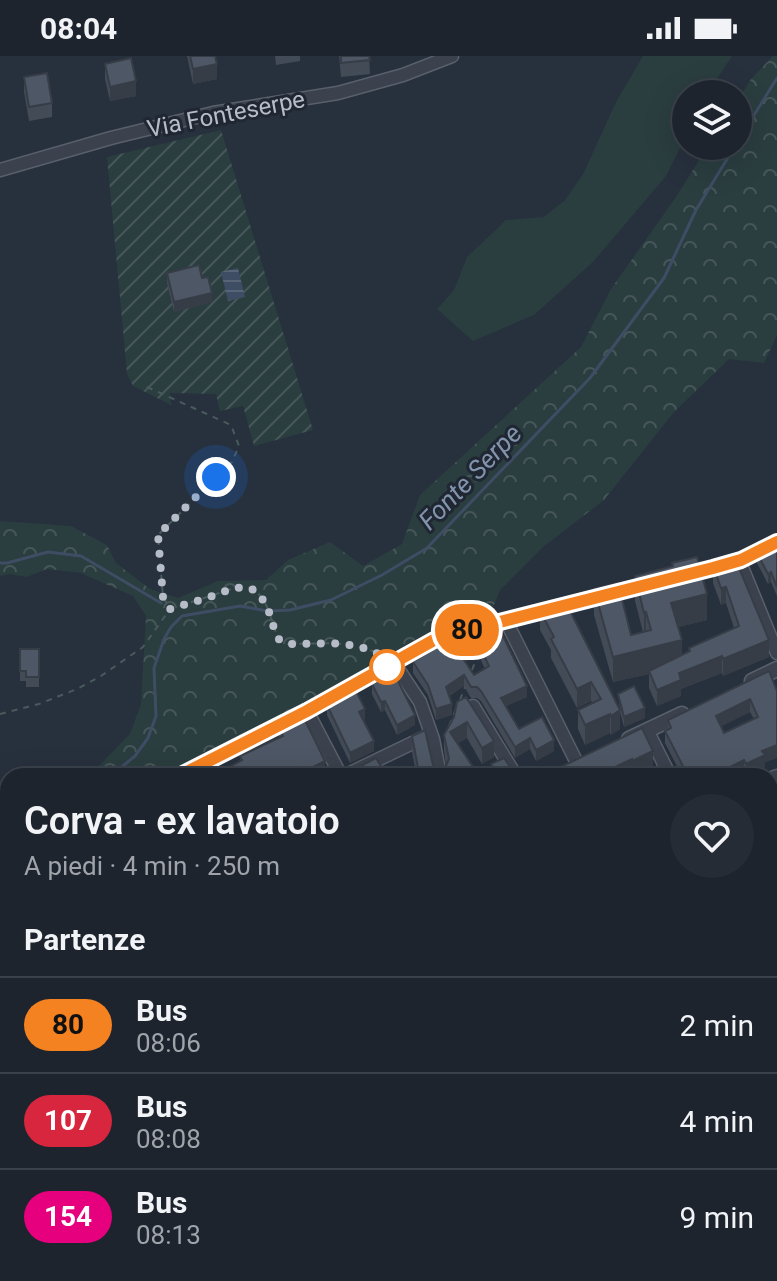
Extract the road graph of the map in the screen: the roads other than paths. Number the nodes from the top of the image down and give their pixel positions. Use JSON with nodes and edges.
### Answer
{"nodes":[{"id":1,"x":452,"y":56,"type":"edge"},
{"id":2,"x":0,"y":170,"type":"edge"},
{"id":3,"x":777,"y":542,"type":"edge"},
{"id":4,"x":739,"y":560,"type":"junction"},
{"id":5,"x":508,"y":620,"type":"junction"},
{"id":6,"x":777,"y":653,"type":"edge"},
{"id":7,"x":394,"y":663,"type":"junction"},
{"id":8,"x":777,"y":669,"type":"edge"},
{"id":9,"x":734,"y":689,"type":"edge"},
{"id":10,"x":473,"y":706,"type":"edge"},
{"id":11,"x":692,"y":709,"type":"edge"},
{"id":12,"x":307,"y":711,"type":"junction"},
{"id":13,"x":647,"y":730,"type":"junction"},
{"id":14,"x":431,"y":733,"type":"junction"},
{"id":15,"x":619,"y":743,"type":"edge"},
{"id":16,"x":577,"y":763,"type":"edge"},
{"id":17,"x":195,"y":768,"type":"edge"},
{"id":18,"x":338,"y":768,"type":"edge"},
{"id":19,"x":359,"y":768,"type":"edge"},
{"id":20,"x":439,"y":768,"type":"edge"},
{"id":21,"x":511,"y":768,"type":"edge"},
{"id":22,"x":666,"y":768,"type":"edge"}],
"edges":[{"from":1,"to":2,"type":"street","name":"Via Fonteserpe"},
{"from":3,"to":4,"type":"street"},
{"from":4,"to":5,"type":"street"},
{"from":4,"to":6,"type":"street"},
{"from":5,"to":7,"type":"street"},
{"from":5,"to":16,"type":"street"},
{"from":7,"to":12,"type":"street"},
{"from":7,"to":14,"type":"street"},
{"from":8,"to":9,"type":"street"},
{"from":10,"to":21,"type":"street"},
{"from":11,"to":13,"type":"street"},
{"from":12,"to":17,"type":"street"},
{"from":12,"to":18,"type":"street"},
{"from":13,"to":15,"type":"street"},
{"from":13,"to":22,"type":"street"},
{"from":14,"to":19,"type":"street"},
{"from":14,"to":20,"type":"street"}]}
